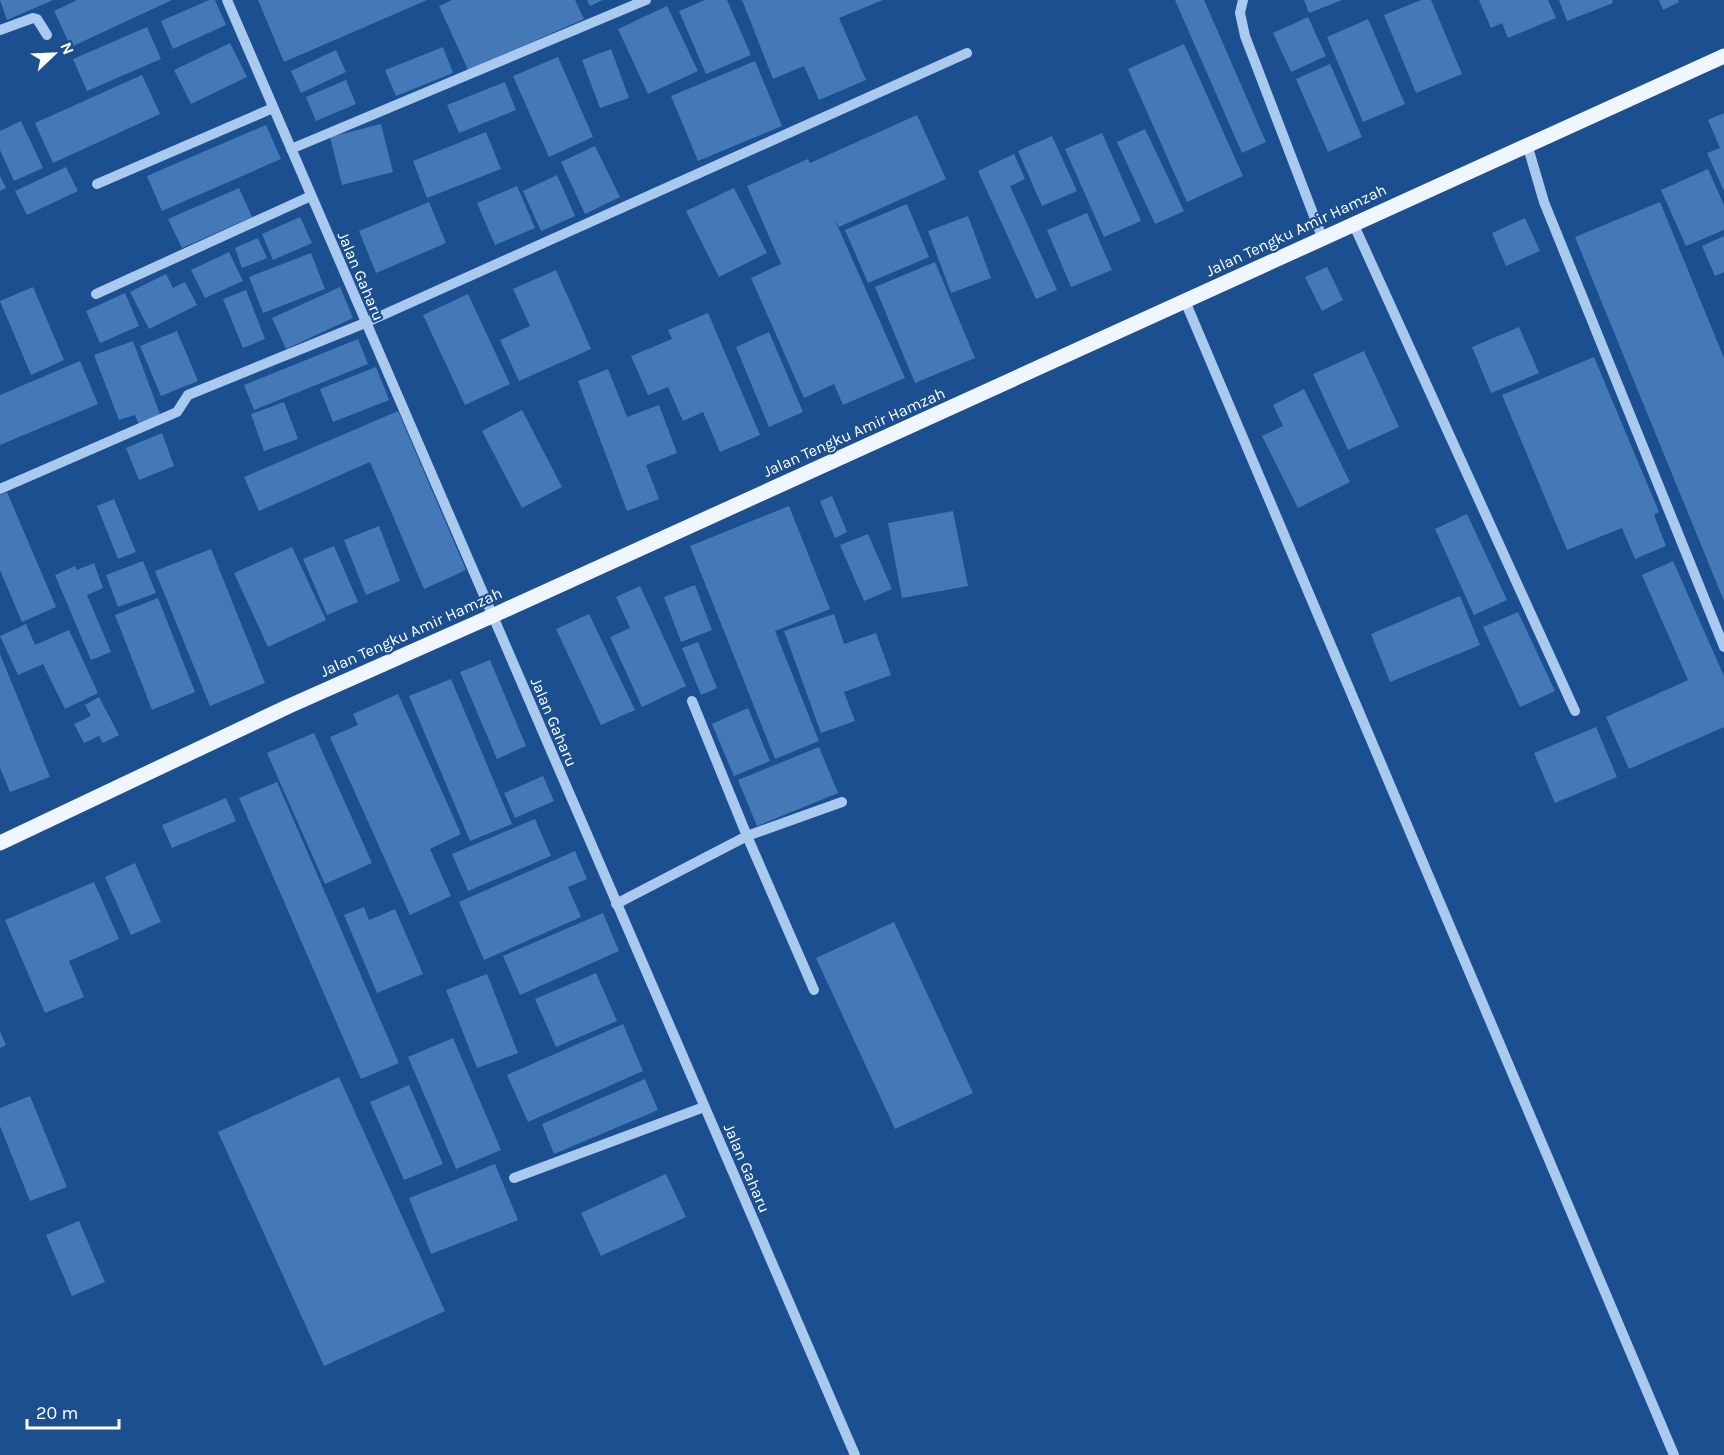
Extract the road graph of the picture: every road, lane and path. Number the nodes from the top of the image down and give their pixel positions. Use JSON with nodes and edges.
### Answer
{"nodes":[{"id":1,"x":227,"y":0,"type":"edge"},
{"id":2,"x":646,"y":0,"type":"edge"},
{"id":3,"x":1243,"y":0,"type":"edge"},
{"id":4,"x":0,"y":30,"type":"edge"},
{"id":5,"x":47,"y":35,"type":"dead end"},
{"id":6,"x":967,"y":53,"type":"dead end"},
{"id":7,"x":1724,"y":56,"type":"edge"},
{"id":8,"x":273,"y":108,"type":"junction"},
{"id":9,"x":1527,"y":144,"type":"junction"},
{"id":10,"x":291,"y":149,"type":"junction"},
{"id":11,"x":97,"y":184,"type":"dead end"},
{"id":12,"x":311,"y":196,"type":"junction"},
{"id":13,"x":1353,"y":223,"type":"junction"},
{"id":14,"x":1322,"y":237,"type":"junction"},
{"id":15,"x":96,"y":294,"type":"dead end"},
{"id":16,"x":1185,"y":301,"type":"junction"},
{"id":17,"x":365,"y":322,"type":"junction"},
{"id":18,"x":0,"y":489,"type":"edge"},
{"id":19,"x":492,"y":616,"type":"junction"},
{"id":20,"x":1724,"y":647,"type":"edge"},
{"id":21,"x":692,"y":701,"type":"dead end"},
{"id":22,"x":1575,"y":711,"type":"dead end"},
{"id":23,"x":842,"y":802,"type":"dead end"},
{"id":24,"x":747,"y":836,"type":"junction"},
{"id":25,"x":0,"y":843,"type":"edge"},
{"id":26,"x":616,"y":904,"type":"junction"},
{"id":27,"x":814,"y":990,"type":"dead end"},
{"id":28,"x":704,"y":1107,"type":"junction"},
{"id":29,"x":513,"y":1178,"type":"dead end"},
{"id":30,"x":855,"y":1455,"type":"edge"},
{"id":31,"x":1674,"y":1455,"type":"edge"}],
"edges":[{"from":1,"to":8,"type":"street","name":"Jalan Gaharu"},
{"from":2,"to":10,"type":"street"},
{"from":3,"to":14,"type":"street"},
{"from":4,"to":5,"type":"street"},
{"from":6,"to":17,"type":"street"},
{"from":7,"to":9,"type":"main road","name":"Jalan Tengku Amir Hamzah"},
{"from":8,"to":10,"type":"street","name":"Jalan Gaharu"},
{"from":8,"to":11,"type":"street"},
{"from":9,"to":13,"type":"main road","name":"Jalan Tengku Amir Hamzah"},
{"from":9,"to":20,"type":"street"},
{"from":10,"to":12,"type":"street","name":"Jalan Gaharu"},
{"from":12,"to":15,"type":"street"},
{"from":12,"to":17,"type":"street","name":"Jalan Gaharu"},
{"from":13,"to":14,"type":"main road","name":"Jalan Tengku Amir Hamzah"},
{"from":13,"to":22,"type":"street"},
{"from":14,"to":16,"type":"main road","name":"Jalan Tengku Amir Hamzah"},
{"from":16,"to":19,"type":"main road","name":"Jalan Tengku Amir Hamzah"},
{"from":16,"to":31,"type":"street"},
{"from":17,"to":18,"type":"street"},
{"from":17,"to":19,"type":"street","name":"Jalan Gaharu"},
{"from":19,"to":25,"type":"main road","name":"Jalan Tengku Amir Hamzah"},
{"from":19,"to":26,"type":"street","name":"Jalan Gaharu"},
{"from":21,"to":24,"type":"street"},
{"from":23,"to":24,"type":"street"},
{"from":24,"to":26,"type":"street"},
{"from":24,"to":27,"type":"street"},
{"from":26,"to":28,"type":"street","name":"Jalan Gaharu"},
{"from":28,"to":29,"type":"street"},
{"from":28,"to":30,"type":"street","name":"Jalan Gaharu"}]}
